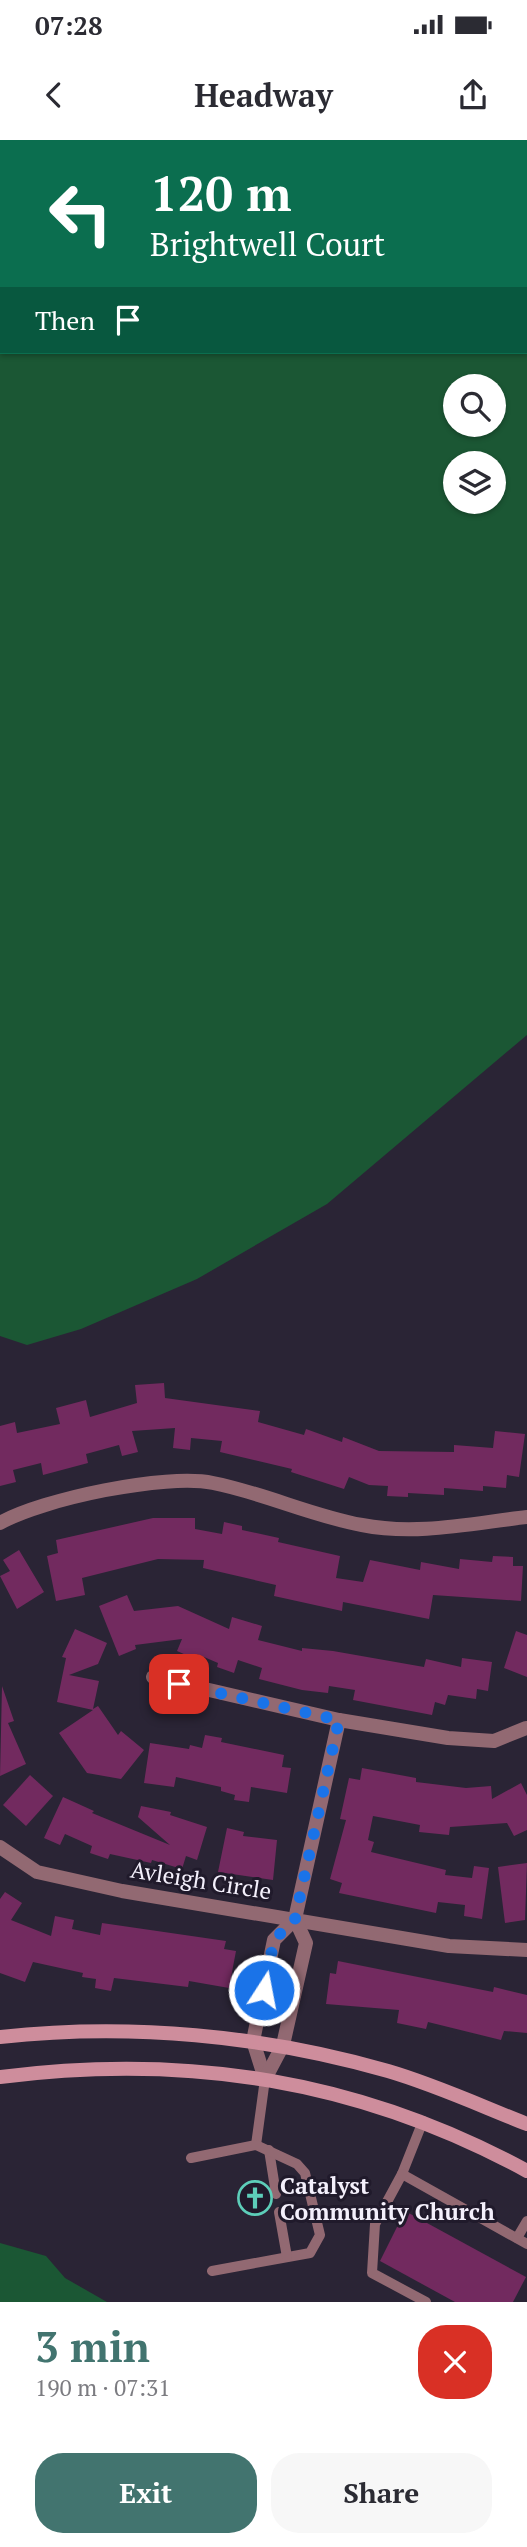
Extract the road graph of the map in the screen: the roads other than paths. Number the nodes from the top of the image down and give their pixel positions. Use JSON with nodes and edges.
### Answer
{"nodes":[{"id":1,"x":527,"y":1517,"type":"edge"},
{"id":2,"x":0,"y":1523,"type":"edge"},
{"id":3,"x":153,"y":1677,"type":"dead end"},
{"id":4,"x":339,"y":1720,"type":"junction"},
{"id":5,"x":526,"y":1728,"type":"edge"},
{"id":6,"x":0,"y":1847,"type":"edge"},
{"id":7,"x":295,"y":1919,"type":"junction"},
{"id":8,"x":527,"y":1950,"type":"edge"},
{"id":9,"x":0,"y":2037,"type":"edge"},
{"id":10,"x":253,"y":2040,"type":"junction"},
{"id":11,"x":283,"y":2045,"type":"junction"},
{"id":12,"x":0,"y":2077,"type":"edge"},
{"id":13,"x":265,"y":2079,"type":"junction"},
{"id":14,"x":423,"y":2121,"type":"junction"},
{"id":15,"x":527,"y":2124,"type":"edge"},
{"id":16,"x":256,"y":2145,"type":"junction"},
{"id":17,"x":269,"y":2150,"type":"junction"},
{"id":18,"x":191,"y":2158,"type":"dead end"},
{"id":19,"x":527,"y":2171,"type":"edge"},
{"id":20,"x":402,"y":2174,"type":"junction"},
{"id":21,"x":276,"y":2194,"type":"dead end"},
{"id":22,"x":279,"y":2212,"type":"dead end"},
{"id":23,"x":527,"y":2221,"type":"edge"},
{"id":24,"x":522,"y":2241,"type":"edge"},
{"id":25,"x":287,"y":2257,"type":"junction"},
{"id":26,"x":212,"y":2271,"type":"dead end"},
{"id":27,"x":426,"y":2302,"type":"edge"}],
"edges":[{"from":1,"to":2,"type":"street"},
{"from":3,"to":4,"type":"street"},
{"from":4,"to":5,"type":"street"},
{"from":4,"to":7,"type":"street"},
{"from":6,"to":7,"type":"street","name":"Avleigh Circle"},
{"from":7,"to":8,"type":"street","name":"Avleigh Circle"},
{"from":7,"to":10,"type":"street"},
{"from":7,"to":11,"type":"street"},
{"from":9,"to":10,"type":"main road"},
{"from":10,"to":11,"type":"main road"},
{"from":10,"to":13,"type":"street"},
{"from":11,"to":13,"type":"street"},
{"from":11,"to":15,"type":"main road"},
{"from":12,"to":13,"type":"main road"},
{"from":13,"to":14,"type":"main road"},
{"from":13,"to":16,"type":"lane"},
{"from":14,"to":19,"type":"main road"},
{"from":14,"to":20,"type":"lane"},
{"from":16,"to":17,"type":"lane"},
{"from":16,"to":18,"type":"lane"},
{"from":17,"to":21,"type":"lane"},
{"from":17,"to":25,"type":"lane"},
{"from":20,"to":24,"type":"lane"},
{"from":20,"to":27,"type":"lane"},
{"from":22,"to":25,"type":"lane"},
{"from":23,"to":24,"type":"lane"},
{"from":25,"to":26,"type":"lane"}]}
